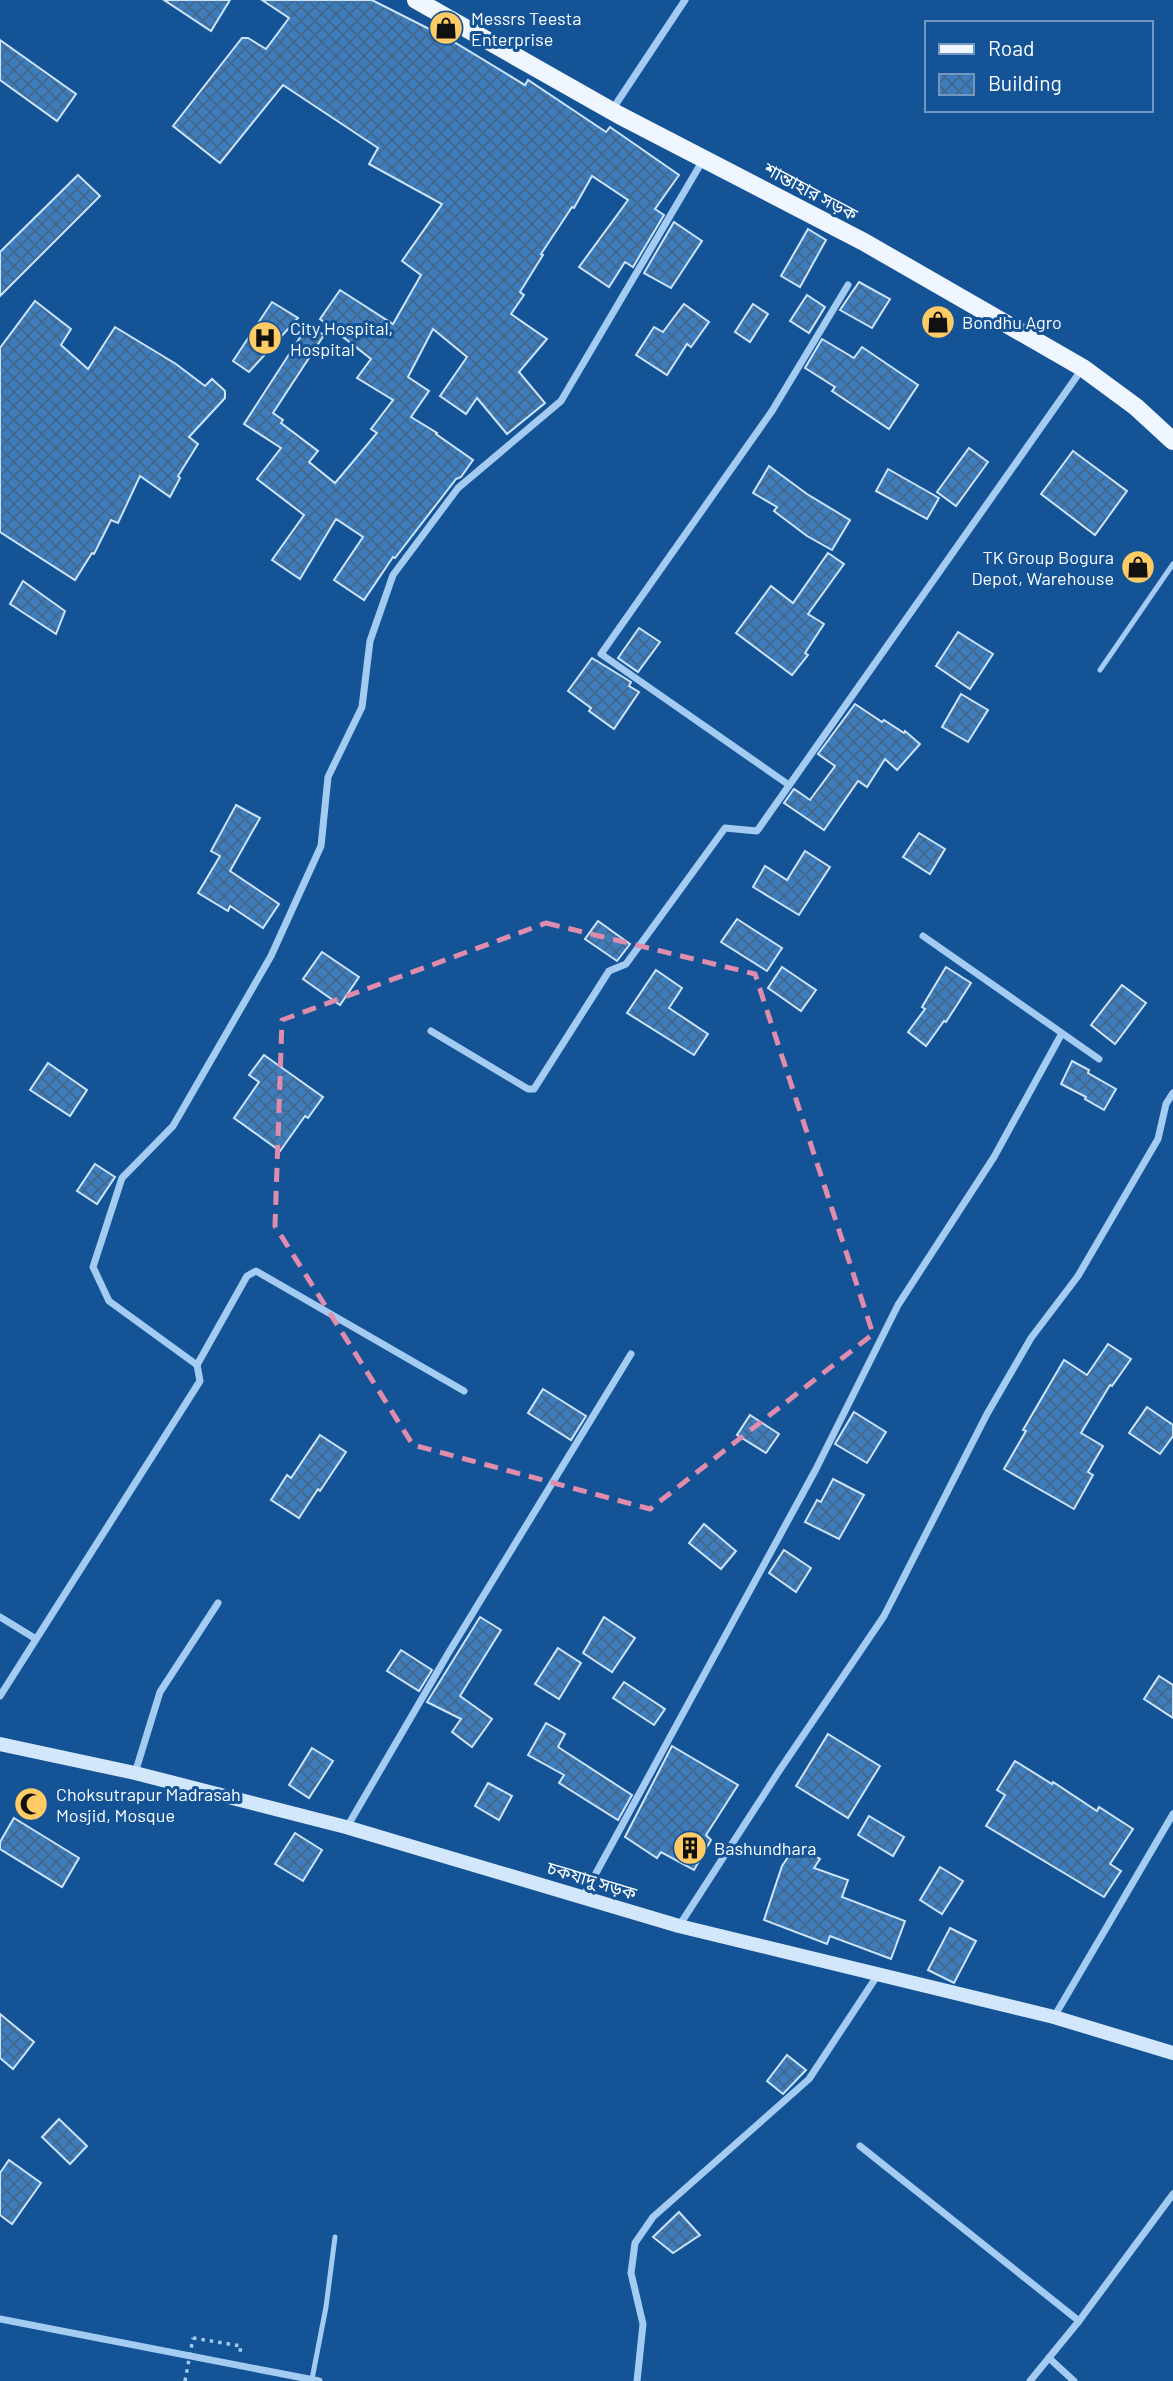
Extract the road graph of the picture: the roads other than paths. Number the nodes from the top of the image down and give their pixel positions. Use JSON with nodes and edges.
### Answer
{"nodes":[{"id":1,"x":416,"y":0,"type":"edge"},
{"id":2,"x":685,"y":0,"type":"edge"},
{"id":3,"x":612,"y":111,"type":"junction"},
{"id":4,"x":704,"y":159,"type":"junction"},
{"id":5,"x":848,"y":285,"type":"dead end"},
{"id":6,"x":1083,"y":368,"type":"junction"},
{"id":7,"x":1173,"y":441,"type":"edge"},
{"id":8,"x":1173,"y":564,"type":"edge"},
{"id":9,"x":1100,"y":670,"type":"dead end"},
{"id":10,"x":789,"y":785,"type":"junction"},
{"id":11,"x":923,"y":936,"type":"dead end"},
{"id":12,"x":432,"y":1031,"type":"dead end"},
{"id":13,"x":1061,"y":1035,"type":"junction"},
{"id":14,"x":1100,"y":1059,"type":"dead end"},
{"id":15,"x":1173,"y":1093,"type":"edge"},
{"id":16,"x":631,"y":1354,"type":"dead end"},
{"id":17,"x":197,"y":1364,"type":"junction"},
{"id":18,"x":464,"y":1391,"type":"dead end"},
{"id":19,"x":218,"y":1603,"type":"dead end"},
{"id":20,"x":0,"y":1617,"type":"edge"},
{"id":21,"x":36,"y":1639,"type":"junction"},
{"id":22,"x":0,"y":1696,"type":"edge"},
{"id":23,"x":0,"y":1744,"type":"edge"},
{"id":24,"x":135,"y":1773,"type":"junction"},
{"id":25,"x":1173,"y":1814,"type":"edge"},
{"id":26,"x":346,"y":1827,"type":"junction"},
{"id":27,"x":583,"y":1898,"type":"junction"},
{"id":28,"x":679,"y":1926,"type":"junction"},
{"id":29,"x":879,"y":1973,"type":"junction"},
{"id":30,"x":1054,"y":2017,"type":"junction"},
{"id":31,"x":1173,"y":2053,"type":"edge"},
{"id":32,"x":860,"y":2146,"type":"dead end"},
{"id":33,"x":1173,"y":2194,"type":"edge"},
{"id":34,"x":335,"y":2238,"type":"dead end"},
{"id":35,"x":0,"y":2319,"type":"edge"},
{"id":36,"x":1079,"y":2321,"type":"junction"},
{"id":37,"x":1049,"y":2358,"type":"junction"},
{"id":38,"x":315,"y":2380,"type":"edge"},
{"id":39,"x":637,"y":2381,"type":"edge"},
{"id":40,"x":1030,"y":2381,"type":"edge"},
{"id":41,"x":1074,"y":2381,"type":"edge"}],
"edges":[{"from":1,"to":3,"type":"main road","name":"শান্তাহার সড়ক"},
{"from":2,"to":3,"type":"street"},
{"from":3,"to":4,"type":"main road","name":"শান্তাহার সড়ক"},
{"from":4,"to":6,"type":"main road","name":"শান্তাহার সড়ক"},
{"from":4,"to":17,"type":"street"},
{"from":5,"to":10,"type":"street"},
{"from":6,"to":7,"type":"main road","name":"শান্তাহার সড়ক"},
{"from":6,"to":10,"type":"street"},
{"from":8,"to":9,"type":"lane"},
{"from":10,"to":12,"type":"street"},
{"from":11,"to":13,"type":"street"},
{"from":13,"to":14,"type":"street"},
{"from":13,"to":27,"type":"street"},
{"from":15,"to":28,"type":"street"},
{"from":16,"to":26,"type":"street"},
{"from":17,"to":18,"type":"street"},
{"from":17,"to":21,"type":"street"},
{"from":19,"to":24,"type":"street"},
{"from":20,"to":21,"type":"street"},
{"from":21,"to":22,"type":"street"},
{"from":23,"to":24,"type":"street","name":"চকযাদু সড়ক"},
{"from":24,"to":26,"type":"street","name":"চকযাদু সড়ক"},
{"from":25,"to":30,"type":"street"},
{"from":26,"to":27,"type":"street","name":"চকযাদু সড়ক"},
{"from":27,"to":28,"type":"street","name":"চকযাদু সড়ক"},
{"from":28,"to":29,"type":"street","name":"চকযাদু সড়ক"},
{"from":29,"to":30,"type":"street","name":"চকযাদু সড়ক"},
{"from":29,"to":39,"type":"street"},
{"from":30,"to":31,"type":"street","name":"চকযাদু সড়ক"},
{"from":32,"to":36,"type":"street"},
{"from":33,"to":36,"type":"street"},
{"from":34,"to":38,"type":"lane"},
{"from":35,"to":38,"type":"street"},
{"from":36,"to":37,"type":"street"},
{"from":37,"to":40,"type":"street"},
{"from":37,"to":41,"type":"street"}]}
